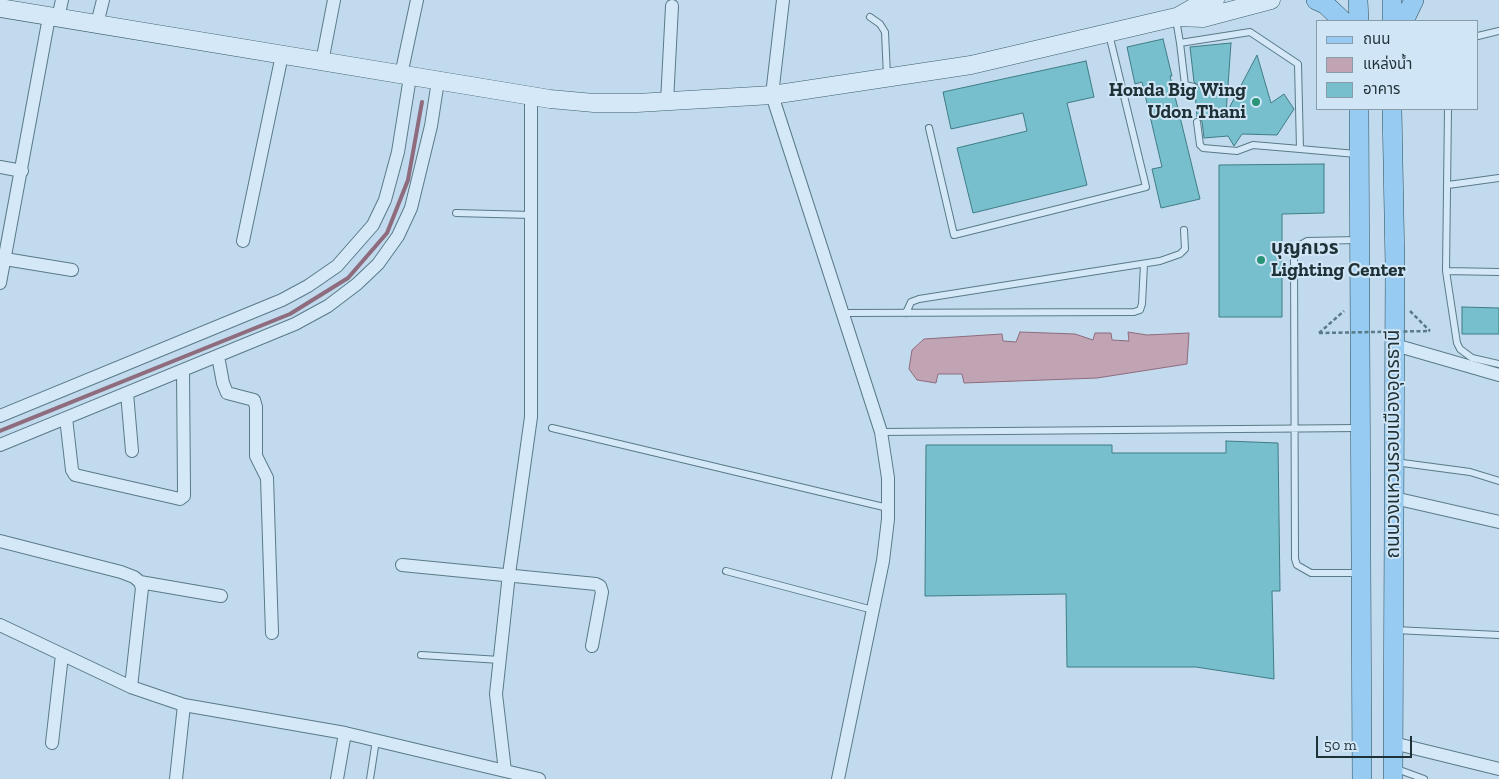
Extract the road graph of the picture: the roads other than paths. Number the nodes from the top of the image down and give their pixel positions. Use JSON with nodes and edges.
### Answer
{"nodes":[{"id":1,"x":62,"y":0,"type":"edge"},
{"id":2,"x":103,"y":0,"type":"edge"},
{"id":3,"x":334,"y":0,"type":"edge"},
{"id":4,"x":417,"y":0,"type":"edge"},
{"id":5,"x":783,"y":0,"type":"edge"},
{"id":6,"x":1216,"y":0,"type":"edge"},
{"id":7,"x":1271,"y":0,"type":"edge"},
{"id":8,"x":1316,"y":0,"type":"edge"},
{"id":9,"x":1358,"y":0,"type":"edge"},
{"id":10,"x":1392,"y":0,"type":"edge"},
{"id":11,"x":1414,"y":0,"type":"edge"},
{"id":12,"x":672,"y":6,"type":"dead end"},
{"id":13,"x":0,"y":8,"type":"edge"},
{"id":14,"x":870,"y":16,"type":"dead end"},
{"id":15,"x":53,"y":17,"type":"junction"},
{"id":16,"x":1176,"y":17,"type":"junction"},
{"id":17,"x":1341,"y":20,"type":"edge"},
{"id":18,"x":1358,"y":20,"type":"edge"},
{"id":19,"x":1392,"y":20,"type":"edge"},
{"id":20,"x":1404,"y":20,"type":"edge"},
{"id":21,"x":97,"y":24,"type":"junction"},
{"id":22,"x":1499,"y":31,"type":"edge"},
{"id":23,"x":1108,"y":33,"type":"junction"},
{"id":24,"x":1479,"y":36,"type":"edge"},
{"id":25,"x":1180,"y":43,"type":"junction"},
{"id":26,"x":282,"y":55,"type":"junction"},
{"id":27,"x":322,"y":62,"type":"junction"},
{"id":28,"x":405,"y":76,"type":"junction"},
{"id":29,"x":887,"y":77,"type":"junction"},
{"id":30,"x":438,"y":82,"type":"junction"},
{"id":31,"x":1194,"y":87,"type":"dead end"},
{"id":32,"x":772,"y":95,"type":"junction"},
{"id":33,"x":531,"y":96,"type":"junction"},
{"id":34,"x":667,"y":102,"type":"junction"},
{"id":35,"x":1359,"y":110,"type":"edge"},
{"id":36,"x":1392,"y":110,"type":"edge"},
{"id":37,"x":1448,"y":110,"type":"edge"},
{"id":38,"x":1196,"y":122,"type":"dead end"},
{"id":39,"x":929,"y":128,"type":"dead end"},
{"id":40,"x":1300,"y":149,"type":"junction"},
{"id":41,"x":1359,"y":154,"type":"junction"},
{"id":42,"x":0,"y":167,"type":"edge"},
{"id":43,"x":22,"y":171,"type":"junction"},
{"id":44,"x":1499,"y":178,"type":"edge"},
{"id":45,"x":1448,"y":185,"type":"junction"},
{"id":46,"x":456,"y":213,"type":"dead end"},
{"id":47,"x":531,"y":215,"type":"junction"},
{"id":48,"x":1184,"y":230,"type":"dead end"},
{"id":49,"x":1360,"y":240,"type":"junction"},
{"id":50,"x":243,"y":241,"type":"dead end"},
{"id":51,"x":5,"y":260,"type":"junction"},
{"id":52,"x":1144,"y":264,"type":"junction"},
{"id":53,"x":72,"y":270,"type":"dead end"},
{"id":54,"x":1446,"y":271,"type":"junction"},
{"id":55,"x":1499,"y":272,"type":"edge"},
{"id":56,"x":0,"y":283,"type":"edge"},
{"id":57,"x":843,"y":313,"type":"junction"},
{"id":58,"x":906,"y":313,"type":"junction"},
{"id":59,"x":1394,"y":345,"type":"junction"},
{"id":60,"x":218,"y":356,"type":"junction"},
{"id":61,"x":1499,"y":364,"type":"edge"},
{"id":62,"x":182,"y":370,"type":"junction"},
{"id":63,"x":1499,"y":375,"type":"edge"},
{"id":64,"x":127,"y":393,"type":"junction"},
{"id":65,"x":0,"y":416,"type":"edge"},
{"id":66,"x":66,"y":418,"type":"junction"},
{"id":67,"x":552,"y":428,"type":"dead end"},
{"id":68,"x":1295,"y":428,"type":"junction"},
{"id":69,"x":1361,"y":428,"type":"junction"},
{"id":70,"x":882,"y":432,"type":"junction"},
{"id":71,"x":0,"y":445,"type":"edge"},
{"id":72,"x":132,"y":451,"type":"dead end"},
{"id":73,"x":1394,"y":462,"type":"junction"},
{"id":74,"x":1499,"y":481,"type":"edge"},
{"id":75,"x":1394,"y":498,"type":"junction"},
{"id":76,"x":888,"y":508,"type":"junction"},
{"id":77,"x":1499,"y":522,"type":"edge"},
{"id":78,"x":0,"y":541,"type":"edge"},
{"id":79,"x":402,"y":565,"type":"dead end"},
{"id":80,"x":726,"y":571,"type":"dead end"},
{"id":81,"x":1361,"y":573,"type":"junction"},
{"id":82,"x":509,"y":574,"type":"junction"},
{"id":83,"x":140,"y":582,"type":"junction"},
{"id":84,"x":221,"y":596,"type":"dead end"},
{"id":85,"x":873,"y":610,"type":"junction"},
{"id":86,"x":0,"y":625,"type":"edge"},
{"id":87,"x":1394,"y":630,"type":"junction"},
{"id":88,"x":272,"y":633,"type":"dead end"},
{"id":89,"x":1499,"y":635,"type":"edge"},
{"id":90,"x":592,"y":646,"type":"dead end"},
{"id":91,"x":62,"y":655,"type":"junction"},
{"id":92,"x":421,"y":655,"type":"dead end"},
{"id":93,"x":500,"y":660,"type":"junction"},
{"id":94,"x":131,"y":687,"type":"junction"},
{"id":95,"x":184,"y":705,"type":"junction"},
{"id":96,"x":345,"y":733,"type":"junction"},
{"id":97,"x":376,"y":740,"type":"junction"},
{"id":98,"x":52,"y":743,"type":"dead end"},
{"id":99,"x":1394,"y":743,"type":"junction"},
{"id":100,"x":1499,"y":769,"type":"edge"},
{"id":101,"x":510,"y":774,"type":"edge"},
{"id":102,"x":1393,"y":774,"type":"edge"},
{"id":103,"x":176,"y":779,"type":"edge"},
{"id":104,"x":337,"y":779,"type":"edge"},
{"id":105,"x":370,"y":779,"type":"edge"},
{"id":106,"x":539,"y":779,"type":"edge"},
{"id":107,"x":838,"y":779,"type":"edge"},
{"id":108,"x":1362,"y":779,"type":"edge"},
{"id":109,"x":1424,"y":779,"type":"edge"}],
"edges":[{"from":1,"to":15,"type":"street"},
{"from":2,"to":21,"type":"street"},
{"from":3,"to":27,"type":"street"},
{"from":4,"to":28,"type":"street"},
{"from":5,"to":32,"type":"street"},
{"from":6,"to":16,"type":"main road"},
{"from":7,"to":16,"type":"main road"},
{"from":8,"to":17,"type":"main road"},
{"from":9,"to":18,"type":"main road"},
{"from":10,"to":19,"type":"main road"},
{"from":11,"to":20,"type":"main road"},
{"from":12,"to":34,"type":"street"},
{"from":13,"to":15,"type":"main road"},
{"from":14,"to":29,"type":"lane"},
{"from":15,"to":21,"type":"main road"},
{"from":15,"to":43,"type":"street"},
{"from":16,"to":23,"type":"main road"},
{"from":16,"to":25,"type":"lane"},
{"from":21,"to":26,"type":"main road"},
{"from":22,"to":24,"type":"lane"},
{"from":23,"to":29,"type":"main road"},
{"from":23,"to":39,"type":"lane"},
{"from":25,"to":31,"type":"lane"},
{"from":25,"to":40,"type":"lane"},
{"from":26,"to":27,"type":"main road"},
{"from":26,"to":50,"type":"street"},
{"from":27,"to":28,"type":"main road"},
{"from":28,"to":30,"type":"main road"},
{"from":28,"to":65,"type":"street"},
{"from":29,"to":32,"type":"main road"},
{"from":30,"to":33,"type":"main road"},
{"from":30,"to":60,"type":"street"},
{"from":32,"to":34,"type":"main road"},
{"from":32,"to":57,"type":"street"},
{"from":33,"to":34,"type":"main road"},
{"from":33,"to":47,"type":"street"},
{"from":35,"to":41,"type":"main road","name":"ถนนวงแหวนรอบเมืองอุดรธานี"},
{"from":36,"to":59,"type":"main road","name":"ถนนวงแหวนรอบเมืองอุดรธานี"},
{"from":37,"to":45,"type":"lane"},
{"from":38,"to":40,"type":"lane"},
{"from":40,"to":41,"type":"lane"},
{"from":41,"to":49,"type":"main road","name":"ถนนวงแหวนรอบเมืองอุดรธานี"},
{"from":42,"to":43,"type":"street"},
{"from":43,"to":51,"type":"street"},
{"from":44,"to":45,"type":"lane"},
{"from":45,"to":54,"type":"lane"},
{"from":46,"to":47,"type":"lane"},
{"from":47,"to":82,"type":"street"},
{"from":48,"to":52,"type":"lane"},
{"from":49,"to":68,"type":"lane"},
{"from":49,"to":69,"type":"main road","name":"ถนนวงแหวนรอบเมืองอุดรธานี"},
{"from":51,"to":53,"type":"street"},
{"from":51,"to":56,"type":"street"},
{"from":52,"to":58,"type":"lane"},
{"from":52,"to":58,"type":"lane"},
{"from":54,"to":55,"type":"lane"},
{"from":54,"to":61,"type":"lane"},
{"from":57,"to":58,"type":"lane"},
{"from":57,"to":70,"type":"street"},
{"from":59,"to":63,"type":"street"},
{"from":59,"to":73,"type":"main road","name":"ถนนวงแหวนรอบเมืองอุดรธานี"},
{"from":60,"to":62,"type":"street"},
{"from":60,"to":88,"type":"street"},
{"from":62,"to":64,"type":"street"},
{"from":62,"to":66,"type":"street"},
{"from":64,"to":66,"type":"street"},
{"from":64,"to":72,"type":"street"},
{"from":66,"to":71,"type":"street"},
{"from":67,"to":76,"type":"lane"},
{"from":68,"to":69,"type":"lane"},
{"from":68,"to":70,"type":"lane"},
{"from":68,"to":81,"type":"lane"},
{"from":69,"to":81,"type":"main road","name":"ถนนวงแหวนรอบเมืองอุดรธานี"},
{"from":70,"to":76,"type":"street"},
{"from":73,"to":74,"type":"lane"},
{"from":73,"to":75,"type":"main road","name":"ถนนวงแหวนรอบเมืองอุดรธานี"},
{"from":75,"to":77,"type":"street"},
{"from":75,"to":87,"type":"main road","name":"ถนนวงแหวนรอบเมืองอุดรธานี"},
{"from":76,"to":85,"type":"street"},
{"from":78,"to":83,"type":"street"},
{"from":79,"to":82,"type":"street"},
{"from":80,"to":85,"type":"lane"},
{"from":81,"to":108,"type":"main road","name":"ถนนวงแหวนรอบเมืองอุดรธานี"},
{"from":82,"to":90,"type":"street"},
{"from":82,"to":93,"type":"street"},
{"from":83,"to":84,"type":"street"},
{"from":83,"to":94,"type":"street"},
{"from":85,"to":107,"type":"street"},
{"from":86,"to":91,"type":"street"},
{"from":87,"to":89,"type":"lane"},
{"from":87,"to":99,"type":"main road","name":"ถนนวงแหวนรอบเมืองอุดรธานี"},
{"from":91,"to":94,"type":"street"},
{"from":91,"to":98,"type":"street"},
{"from":92,"to":93,"type":"lane"},
{"from":93,"to":101,"type":"street"},
{"from":94,"to":95,"type":"street"},
{"from":95,"to":96,"type":"street"},
{"from":95,"to":103,"type":"street"},
{"from":96,"to":97,"type":"street"},
{"from":96,"to":104,"type":"street"},
{"from":97,"to":101,"type":"street"},
{"from":97,"to":105,"type":"lane"},
{"from":99,"to":100,"type":"street"},
{"from":99,"to":102,"type":"main road","name":"ถนนวงแหวนรอบเมืองอุดรธานี"},
{"from":101,"to":106,"type":"street"},
{"from":102,"to":109,"type":"lane"}]}
